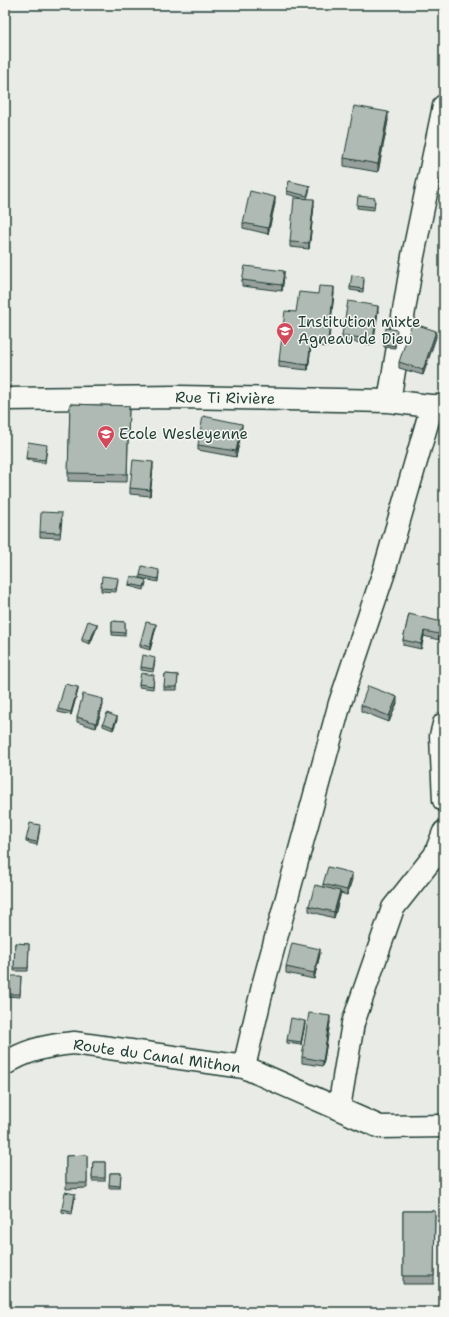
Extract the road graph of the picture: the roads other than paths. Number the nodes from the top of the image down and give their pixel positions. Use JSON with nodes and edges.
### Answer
{"nodes":[{"id":1,"x":444,"y":106,"type":"edge"},
{"id":2,"x":5,"y":399,"type":"edge"},
{"id":3,"x":389,"y":401,"type":"junction"},
{"id":4,"x":438,"y":406,"type":"edge"},
{"id":5,"x":444,"y":724,"type":"edge"},
{"id":6,"x":444,"y":800,"type":"edge"},
{"id":7,"x":444,"y":832,"type":"edge"},
{"id":8,"x":5,"y":1064,"type":"edge"},
{"id":9,"x":244,"y":1067,"type":"junction"},
{"id":10,"x":339,"y":1108,"type":"junction"},
{"id":11,"x":444,"y":1126,"type":"edge"}],
"edges":[{"from":1,"to":3,"type":"street"},
{"from":2,"to":3,"type":"street","name":"Rue Ti Rivière"},
{"from":3,"to":4,"type":"street","name":"Rue Ti Rivière"},
{"from":4,"to":9,"type":"street"},
{"from":5,"to":6,"type":"street"},
{"from":7,"to":10,"type":"street"},
{"from":8,"to":9,"type":"street","name":"Route du Canal Mithon"},
{"from":9,"to":10,"type":"street","name":"Route du Canal Mithon"},
{"from":10,"to":11,"type":"street","name":"Route du Canal Mithon"}]}
